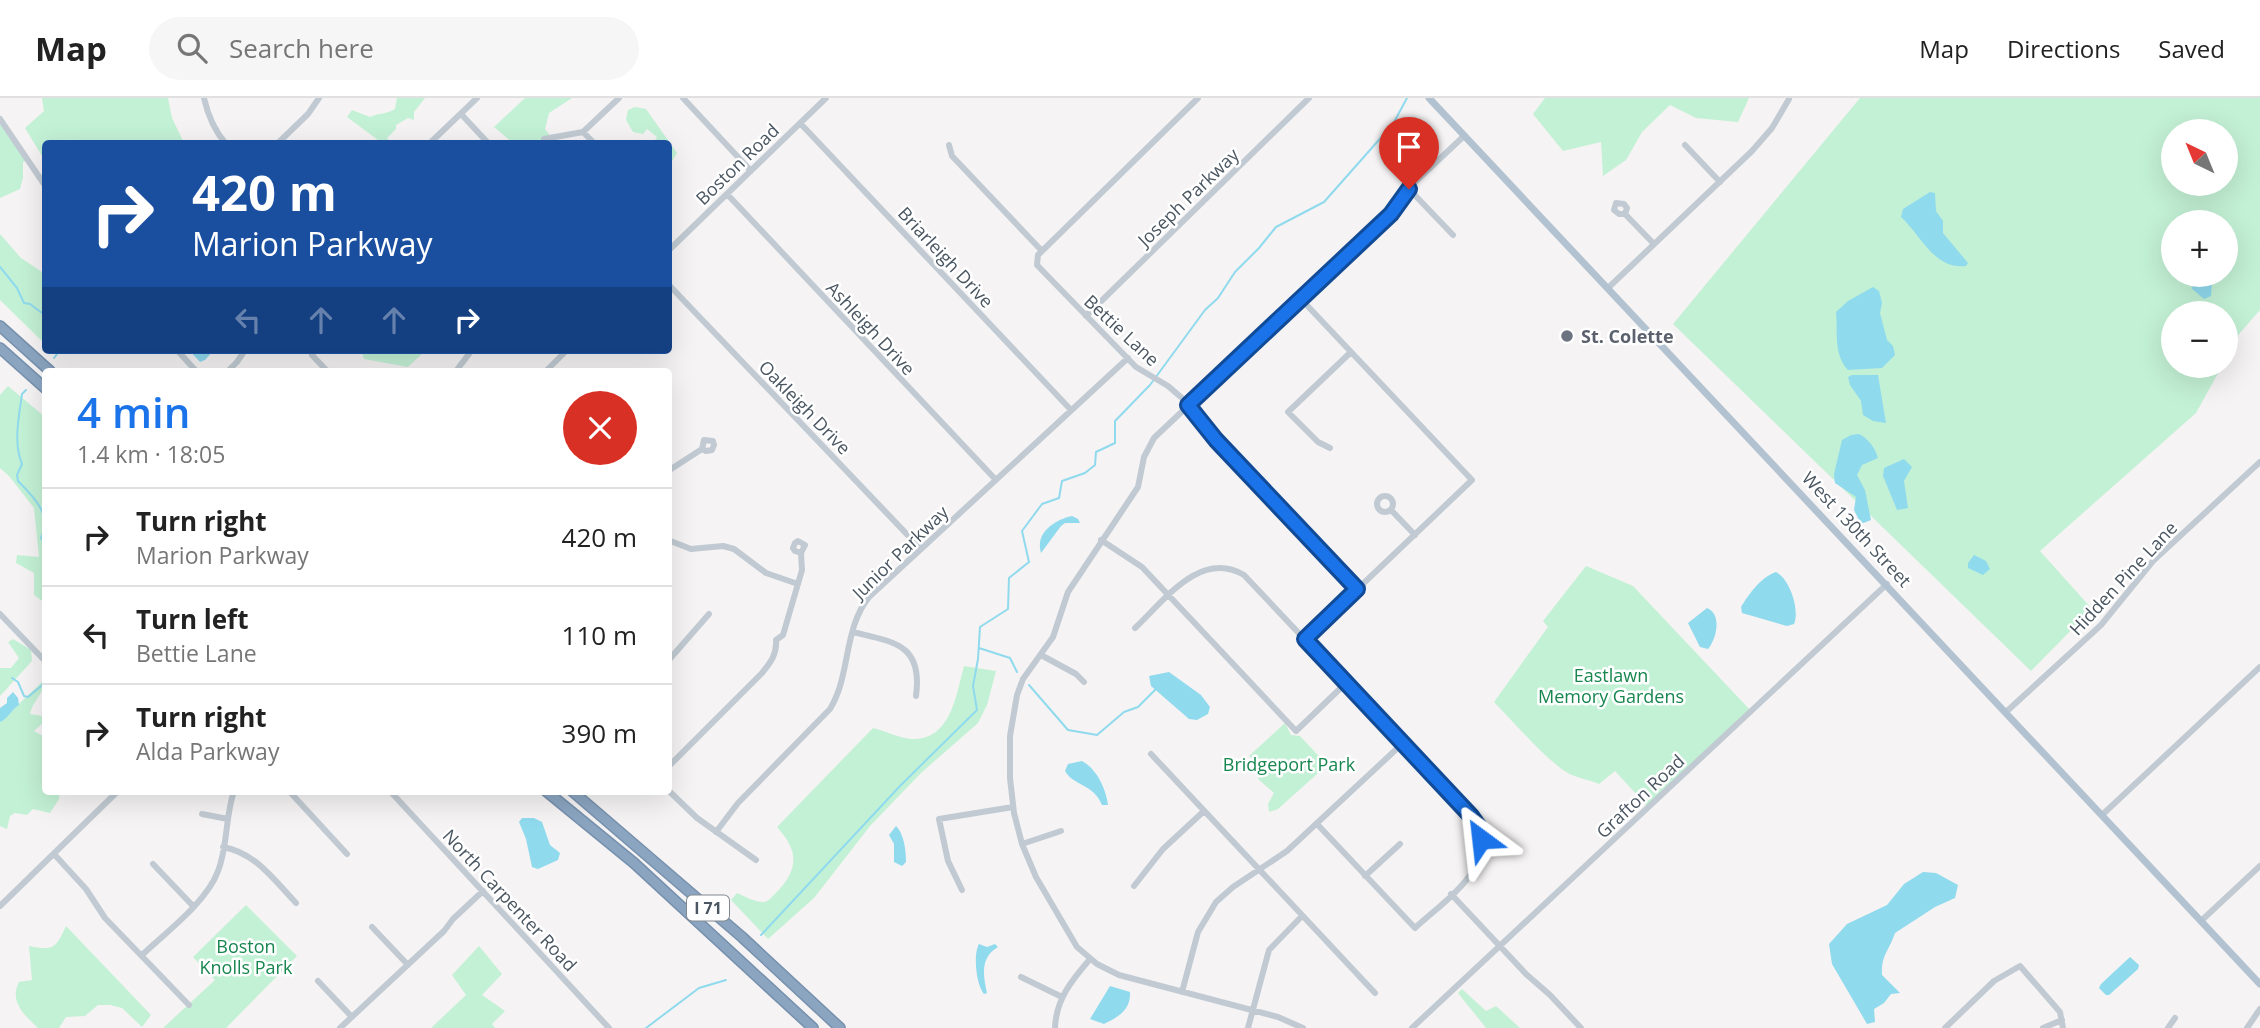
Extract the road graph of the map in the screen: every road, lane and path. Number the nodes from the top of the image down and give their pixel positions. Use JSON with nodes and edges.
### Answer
{"nodes":[{"id":1,"x":204,"y":98,"type":"edge"},
{"id":2,"x":319,"y":98,"type":"edge"},
{"id":3,"x":477,"y":98,"type":"edge"},
{"id":4,"x":619,"y":98,"type":"edge"},
{"id":5,"x":683,"y":98,"type":"edge"},
{"id":6,"x":826,"y":98,"type":"edge"},
{"id":7,"x":1198,"y":98,"type":"edge"},
{"id":8,"x":1309,"y":98,"type":"edge"},
{"id":9,"x":1429,"y":98,"type":"edge"},
{"id":10,"x":1789,"y":99,"type":"edge"},
{"id":11,"x":461,"y":114,"type":"junction"},
{"id":12,"x":0,"y":119,"type":"edge"},
{"id":13,"x":800,"y":122,"type":"junction"},
{"id":14,"x":583,"y":132,"type":"junction"},
{"id":15,"x":1464,"y":135,"type":"junction"},
{"id":16,"x":544,"y":139,"type":"dead end"},
{"id":17,"x":223,"y":140,"type":"edge"},
{"id":18,"x":281,"y":140,"type":"edge"},
{"id":19,"x":433,"y":140,"type":"edge"},
{"id":20,"x":485,"y":140,"type":"edge"},
{"id":21,"x":591,"y":140,"type":"edge"},
{"id":22,"x":949,"y":145,"type":"dead end"},
{"id":23,"x":1685,"y":145,"type":"dead end"},
{"id":24,"x":751,"y":171,"type":"junction"},
{"id":25,"x":42,"y":181,"type":"edge"},
{"id":26,"x":1720,"y":182,"type":"junction"},
{"id":27,"x":1409,"y":189,"type":"junction"},
{"id":28,"x":727,"y":194,"type":"junction"},
{"id":29,"x":1625,"y":214,"type":"dead end"},
{"id":30,"x":1452,"y":235,"type":"dead end"},
{"id":31,"x":1654,"y":244,"type":"junction"},
{"id":32,"x":672,"y":247,"type":"edge"},
{"id":33,"x":1042,"y":251,"type":"junction"},
{"id":34,"x":672,"y":288,"type":"edge"},
{"id":35,"x":1608,"y":288,"type":"junction"},
{"id":36,"x":1301,"y":299,"type":"junction"},
{"id":37,"x":1086,"y":316,"type":"junction"},
{"id":38,"x":0,"y":326,"type":"edge"},
{"id":39,"x":0,"y":348,"type":"edge"},
{"id":40,"x":1351,"y":352,"type":"junction"},
{"id":41,"x":181,"y":354,"type":"edge"},
{"id":42,"x":242,"y":354,"type":"edge"},
{"id":43,"x":469,"y":354,"type":"edge"},
{"id":44,"x":563,"y":354,"type":"edge"},
{"id":45,"x":312,"y":355,"type":"dead end"},
{"id":46,"x":1128,"y":358,"type":"junction"},
{"id":47,"x":47,"y":368,"type":"edge"},
{"id":48,"x":193,"y":368,"type":"edge"},
{"id":49,"x":231,"y":368,"type":"edge"},
{"id":50,"x":324,"y":368,"type":"edge"},
{"id":51,"x":458,"y":368,"type":"edge"},
{"id":52,"x":548,"y":368,"type":"edge"},
{"id":53,"x":42,"y":385,"type":"edge"},
{"id":54,"x":1188,"y":405,"type":"junction"},
{"id":55,"x":1071,"y":410,"type":"junction"},
{"id":56,"x":1330,"y":448,"type":"dead end"},
{"id":57,"x":702,"y":449,"type":"dead end"},
{"id":58,"x":2260,"y":462,"type":"edge"},
{"id":59,"x":672,"y":468,"type":"edge"},
{"id":60,"x":996,"y":480,"type":"junction"},
{"id":61,"x":1391,"y":510,"type":"dead end"},
{"id":62,"x":1415,"y":535,"type":"junction"},
{"id":63,"x":1101,"y":540,"type":"junction"},
{"id":64,"x":672,"y":542,"type":"edge"},
{"id":65,"x":921,"y":549,"type":"junction"},
{"id":66,"x":801,"y":553,"type":"dead end"},
{"id":67,"x":798,"y":584,"type":"junction"},
{"id":68,"x":1887,"y":584,"type":"junction"},
{"id":69,"x":1357,"y":589,"type":"junction"},
{"id":70,"x":1170,"y":596,"type":"junction"},
{"id":71,"x":0,"y":614,"type":"edge"},
{"id":72,"x":709,"y":614,"type":"dead end"},
{"id":73,"x":1135,"y":628,"type":"dead end"},
{"id":74,"x":853,"y":632,"type":"junction"},
{"id":75,"x":1305,"y":639,"type":"junction"},
{"id":76,"x":1041,"y":655,"type":"junction"},
{"id":77,"x":672,"y":656,"type":"edge"},
{"id":78,"x":42,"y":658,"type":"edge"},
{"id":79,"x":2260,"y":667,"type":"edge"},
{"id":80,"x":1084,"y":682,"type":"dead end"},
{"id":81,"x":1346,"y":683,"type":"junction"},
{"id":82,"x":916,"y":696,"type":"dead end"},
{"id":83,"x":2006,"y":712,"type":"junction"},
{"id":84,"x":1403,"y":743,"type":"junction"},
{"id":85,"x":1151,"y":754,"type":"dead end"},
{"id":86,"x":672,"y":763,"type":"edge"},
{"id":87,"x":672,"y":794,"type":"edge"},
{"id":88,"x":114,"y":795,"type":"edge"},
{"id":89,"x":233,"y":795,"type":"edge"},
{"id":90,"x":293,"y":795,"type":"edge"},
{"id":91,"x":394,"y":795,"type":"edge"},
{"id":92,"x":551,"y":795,"type":"edge"},
{"id":93,"x":577,"y":795,"type":"edge"},
{"id":94,"x":1013,"y":807,"type":"junction"},
{"id":95,"x":1204,"y":811,"type":"junction"},
{"id":96,"x":202,"y":814,"type":"dead end"},
{"id":97,"x":2102,"y":815,"type":"junction"},
{"id":98,"x":228,"y":819,"type":"junction"},
{"id":99,"x":1317,"y":824,"type":"junction"},
{"id":100,"x":1061,"y":831,"type":"dead end"},
{"id":101,"x":716,"y":832,"type":"junction"},
{"id":102,"x":1022,"y":844,"type":"junction"},
{"id":103,"x":1400,"y":844,"type":"dead end"},
{"id":104,"x":223,"y":847,"type":"junction"},
{"id":105,"x":54,"y":854,"type":"junction"},
{"id":106,"x":347,"y":854,"type":"dead end"},
{"id":107,"x":755,"y":860,"type":"dead end"},
{"id":108,"x":153,"y":864,"type":"dead end"},
{"id":109,"x":2260,"y":866,"type":"edge"},
{"id":110,"x":1259,"y":870,"type":"junction"},
{"id":111,"x":1365,"y":876,"type":"junction"},
{"id":112,"x":1134,"y":886,"type":"dead end"},
{"id":113,"x":962,"y":890,"type":"dead end"},
{"id":114,"x":483,"y":891,"type":"junction"},
{"id":115,"x":1451,"y":894,"type":"junction"},
{"id":116,"x":296,"y":903,"type":"dead end"},
{"id":117,"x":0,"y":906,"type":"edge"},
{"id":118,"x":193,"y":906,"type":"junction"},
{"id":119,"x":1302,"y":916,"type":"junction"},
{"id":120,"x":2201,"y":921,"type":"junction"},
{"id":121,"x":372,"y":926,"type":"dead end"},
{"id":122,"x":1499,"y":946,"type":"junction"},
{"id":123,"x":142,"y":956,"type":"junction"},
{"id":124,"x":1090,"y":959,"type":"junction"},
{"id":125,"x":408,"y":965,"type":"junction"},
{"id":126,"x":1021,"y":977,"type":"dead end"},
{"id":127,"x":318,"y":981,"type":"dead end"},
{"id":128,"x":2260,"y":984,"type":"edge"},
{"id":129,"x":1182,"y":992,"type":"junction"},
{"id":130,"x":1375,"y":993,"type":"dead end"},
{"id":131,"x":1062,"y":997,"type":"junction"},
{"id":132,"x":189,"y":1005,"type":"dead end"},
{"id":133,"x":2260,"y":1009,"type":"edge"},
{"id":134,"x":1252,"y":1010,"type":"junction"},
{"id":135,"x":352,"y":1017,"type":"junction"},
{"id":136,"x":2175,"y":1018,"type":"dead end"},
{"id":137,"x":2062,"y":1024,"type":"edge"},
{"id":138,"x":340,"y":1028,"type":"edge"},
{"id":139,"x":609,"y":1028,"type":"edge"},
{"id":140,"x":813,"y":1028,"type":"edge"},
{"id":141,"x":840,"y":1028,"type":"edge"},
{"id":142,"x":1055,"y":1028,"type":"edge"},
{"id":143,"x":1248,"y":1028,"type":"edge"},
{"id":144,"x":1303,"y":1028,"type":"edge"},
{"id":145,"x":1412,"y":1028,"type":"edge"},
{"id":146,"x":1581,"y":1028,"type":"edge"},
{"id":147,"x":1945,"y":1028,"type":"edge"},
{"id":148,"x":2043,"y":1028,"type":"edge"},
{"id":149,"x":2168,"y":1028,"type":"edge"},
{"id":150,"x":2247,"y":1028,"type":"edge"}],
"edges":[{"from":1,"to":17,"type":"street"},
{"from":2,"to":18,"type":"street"},
{"from":3,"to":11,"type":"street"},
{"from":4,"to":14,"type":"street"},
{"from":5,"to":24,"type":"street"},
{"from":6,"to":13,"type":"street","name":"Boston Road"},
{"from":7,"to":33,"type":"street"},
{"from":8,"to":37,"type":"street","name":"Joseph Parkway"},
{"from":9,"to":15,"type":"main road","name":"West 130th Street"},
{"from":10,"to":26,"type":"street"},
{"from":11,"to":19,"type":"street"},
{"from":11,"to":20,"type":"street"},
{"from":12,"to":25,"type":"street"},
{"from":13,"to":24,"type":"street","name":"Boston Road"},
{"from":13,"to":55,"type":"street","name":"Briarleigh Drive"},
{"from":14,"to":16,"type":"street"},
{"from":14,"to":21,"type":"street"},
{"from":15,"to":27,"type":"street"},
{"from":15,"to":35,"type":"main road","name":"West 130th Street"},
{"from":22,"to":33,"type":"street","name":"Bettie Lane"},
{"from":23,"to":26,"type":"street"},
{"from":24,"to":28,"type":"street","name":"Boston Road"},
{"from":26,"to":31,"type":"street"},
{"from":27,"to":30,"type":"street"},
{"from":27,"to":36,"type":"street"},
{"from":28,"to":32,"type":"street","name":"Boston Road"},
{"from":28,"to":60,"type":"street","name":"Ashleigh Drive"},
{"from":29,"to":31,"type":"street"},
{"from":31,"to":35,"type":"street"},
{"from":33,"to":37,"type":"street","name":"Bettie Lane"},
{"from":34,"to":65,"type":"street","name":"Oakleigh Drive"},
{"from":35,"to":68,"type":"main road","name":"West 130th Street"},
{"from":36,"to":40,"type":"street"},
{"from":36,"to":54,"type":"street"},
{"from":37,"to":46,"type":"street","name":"Bettie Lane"},
{"from":38,"to":47,"type":"highway"},
{"from":39,"to":53,"type":"highway"},
{"from":40,"to":56,"type":"street"},
{"from":40,"to":62,"type":"street"},
{"from":41,"to":48,"type":"street"},
{"from":42,"to":49,"type":"street"},
{"from":43,"to":51,"type":"street"},
{"from":44,"to":52,"type":"street"},
{"from":45,"to":50,"type":"street"},
{"from":46,"to":54,"type":"street","name":"Bettie Lane"},
{"from":46,"to":55,"type":"street","name":"Junior Parkway"},
{"from":54,"to":63,"type":"street"},
{"from":54,"to":69,"type":"street","name":"Bettie Lane"},
{"from":55,"to":60,"type":"street","name":"Junior Parkway"},
{"from":57,"to":59,"type":"street"},
{"from":58,"to":83,"type":"street","name":"Hidden Pine Lane"},
{"from":60,"to":65,"type":"street","name":"Junior Parkway"},
{"from":61,"to":62,"type":"street"},
{"from":62,"to":69,"type":"street"},
{"from":63,"to":70,"type":"street"},
{"from":63,"to":76,"type":"street"},
{"from":64,"to":67,"type":"street"},
{"from":65,"to":74,"type":"street","name":"Junior Parkway"},
{"from":66,"to":67,"type":"street"},
{"from":67,"to":86,"type":"street"},
{"from":68,"to":83,"type":"main road","name":"West 130th Street"},
{"from":68,"to":122,"type":"street","name":"Grafton Road"},
{"from":69,"to":75,"type":"street"},
{"from":70,"to":73,"type":"street"},
{"from":70,"to":75,"type":"street"},
{"from":70,"to":81,"type":"street"},
{"from":71,"to":78,"type":"street"},
{"from":72,"to":77,"type":"street"},
{"from":74,"to":82,"type":"street"},
{"from":74,"to":101,"type":"street","name":"Junior Parkway"},
{"from":75,"to":81,"type":"street"},
{"from":76,"to":80,"type":"street"},
{"from":76,"to":94,"type":"street"},
{"from":79,"to":97,"type":"street"},
{"from":81,"to":84,"type":"street"},
{"from":83,"to":97,"type":"main road","name":"West 130th Street"},
{"from":84,"to":99,"type":"street"},
{"from":84,"to":115,"type":"street"},
{"from":85,"to":95,"type":"street"},
{"from":87,"to":101,"type":"street"},
{"from":88,"to":105,"type":"street"},
{"from":89,"to":98,"type":"street"},
{"from":90,"to":106,"type":"street"},
{"from":91,"to":114,"type":"street","name":"North Carpenter Road"},
{"from":92,"to":140,"type":"highway","number":"I 71"},
{"from":93,"to":141,"type":"highway","number":"I 71"},
{"from":94,"to":102,"type":"street"},
{"from":94,"to":113,"type":"street"},
{"from":95,"to":110,"type":"street"},
{"from":95,"to":112,"type":"street"},
{"from":96,"to":98,"type":"street"},
{"from":97,"to":120,"type":"main road","name":"West 130th Street"},
{"from":98,"to":104,"type":"street"},
{"from":99,"to":110,"type":"street"},
{"from":99,"to":111,"type":"street"},
{"from":100,"to":102,"type":"street"},
{"from":101,"to":107,"type":"street"},
{"from":102,"to":124,"type":"street"},
{"from":103,"to":111,"type":"street"},
{"from":104,"to":116,"type":"street"},
{"from":104,"to":118,"type":"street"},
{"from":105,"to":117,"type":"street"},
{"from":105,"to":123,"type":"street"},
{"from":108,"to":118,"type":"street"},
{"from":109,"to":120,"type":"street"},
{"from":110,"to":119,"type":"street"},
{"from":110,"to":129,"type":"street"},
{"from":111,"to":115,"type":"street"},
{"from":114,"to":125,"type":"street"},
{"from":114,"to":139,"type":"street","name":"North Carpenter Road"},
{"from":115,"to":122,"type":"street"},
{"from":118,"to":123,"type":"street"},
{"from":119,"to":130,"type":"street"},
{"from":119,"to":134,"type":"street"},
{"from":120,"to":128,"type":"main road","name":"West 130th Street"},
{"from":121,"to":125,"type":"street"},
{"from":122,"to":145,"type":"street","name":"Grafton Road"},
{"from":122,"to":146,"type":"street"},
{"from":123,"to":132,"type":"street"},
{"from":124,"to":129,"type":"street"},
{"from":124,"to":131,"type":"street"},
{"from":125,"to":135,"type":"street"},
{"from":126,"to":131,"type":"street"},
{"from":127,"to":135,"type":"street"},
{"from":129,"to":134,"type":"street"},
{"from":131,"to":142,"type":"street"},
{"from":133,"to":150,"type":"street"},
{"from":134,"to":143,"type":"street"},
{"from":134,"to":144,"type":"street"},
{"from":135,"to":138,"type":"street"},
{"from":136,"to":149,"type":"street"},
{"from":137,"to":147,"type":"street"},
{"from":137,"to":148,"type":"street"}]}
